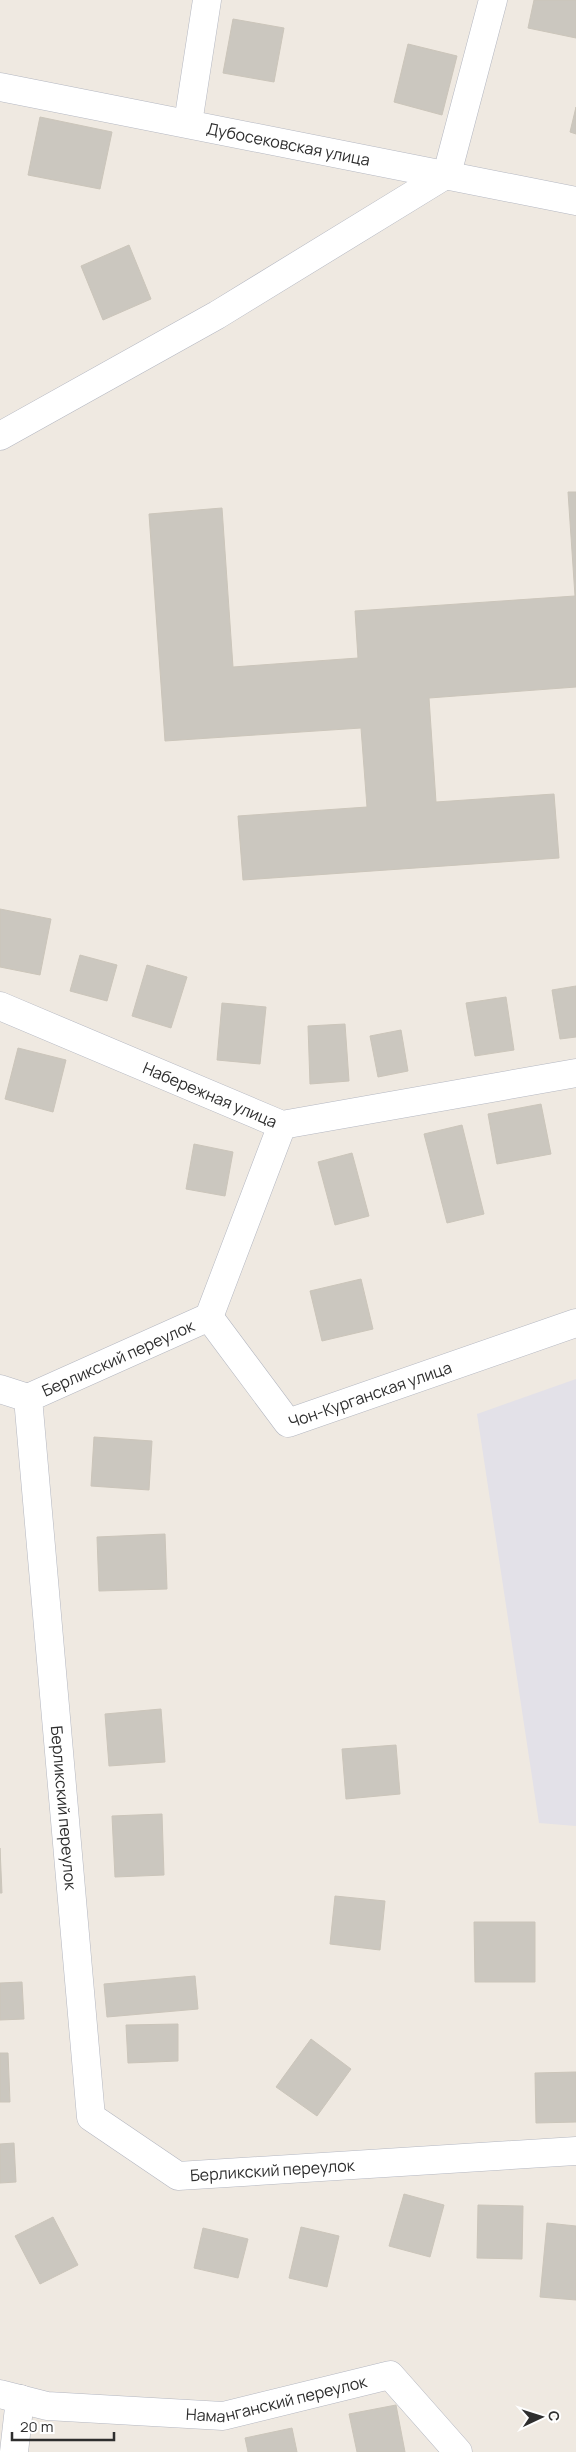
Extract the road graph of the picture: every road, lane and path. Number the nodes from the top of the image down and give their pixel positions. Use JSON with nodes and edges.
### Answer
{"nodes":[{"id":1,"x":207,"y":0,"type":"edge"},
{"id":2,"x":493,"y":0,"type":"edge"},
{"id":3,"x":0,"y":86,"type":"edge"},
{"id":4,"x":188,"y":123,"type":"junction"},
{"id":5,"x":447,"y":174,"type":"junction"},
{"id":6,"x":576,"y":201,"type":"edge"},
{"id":7,"x":0,"y":436,"type":"edge"},
{"id":8,"x":0,"y":1006,"type":"edge"},
{"id":9,"x":576,"y":1073,"type":"edge"},
{"id":10,"x":282,"y":1126,"type":"junction"},
{"id":11,"x":209,"y":1317,"type":"junction"},
{"id":12,"x":576,"y":1324,"type":"edge"},
{"id":13,"x":0,"y":1389,"type":"edge"},
{"id":14,"x":28,"y":1398,"type":"junction"},
{"id":15,"x":576,"y":2151,"type":"edge"},
{"id":16,"x":10,"y":2397,"type":"edge"},
{"id":17,"x":14,"y":2452,"type":"edge"},
{"id":18,"x":458,"y":2452,"type":"edge"}],
"edges":[{"from":1,"to":4,"type":"street"},
{"from":2,"to":5,"type":"street"},
{"from":3,"to":4,"type":"street","name":"Дубосековская улица"},
{"from":4,"to":5,"type":"street","name":"Дубосековская улица"},
{"from":5,"to":6,"type":"street","name":"Дубосековская улица"},
{"from":5,"to":7,"type":"street"},
{"from":8,"to":10,"type":"street","name":"Набережная улица"},
{"from":9,"to":10,"type":"street","name":"Набережная улица"},
{"from":10,"to":11,"type":"street","name":"Берликский переулок"},
{"from":11,"to":12,"type":"street","name":"Чон-Курганская улица"},
{"from":11,"to":14,"type":"street","name":"Берликский переулок"},
{"from":13,"to":14,"type":"street"},
{"from":14,"to":15,"type":"street","name":"Берликский переулок"},
{"from":16,"to":17,"type":"street"},
{"from":16,"to":18,"type":"street","name":"Наманганский переулок"}]}
